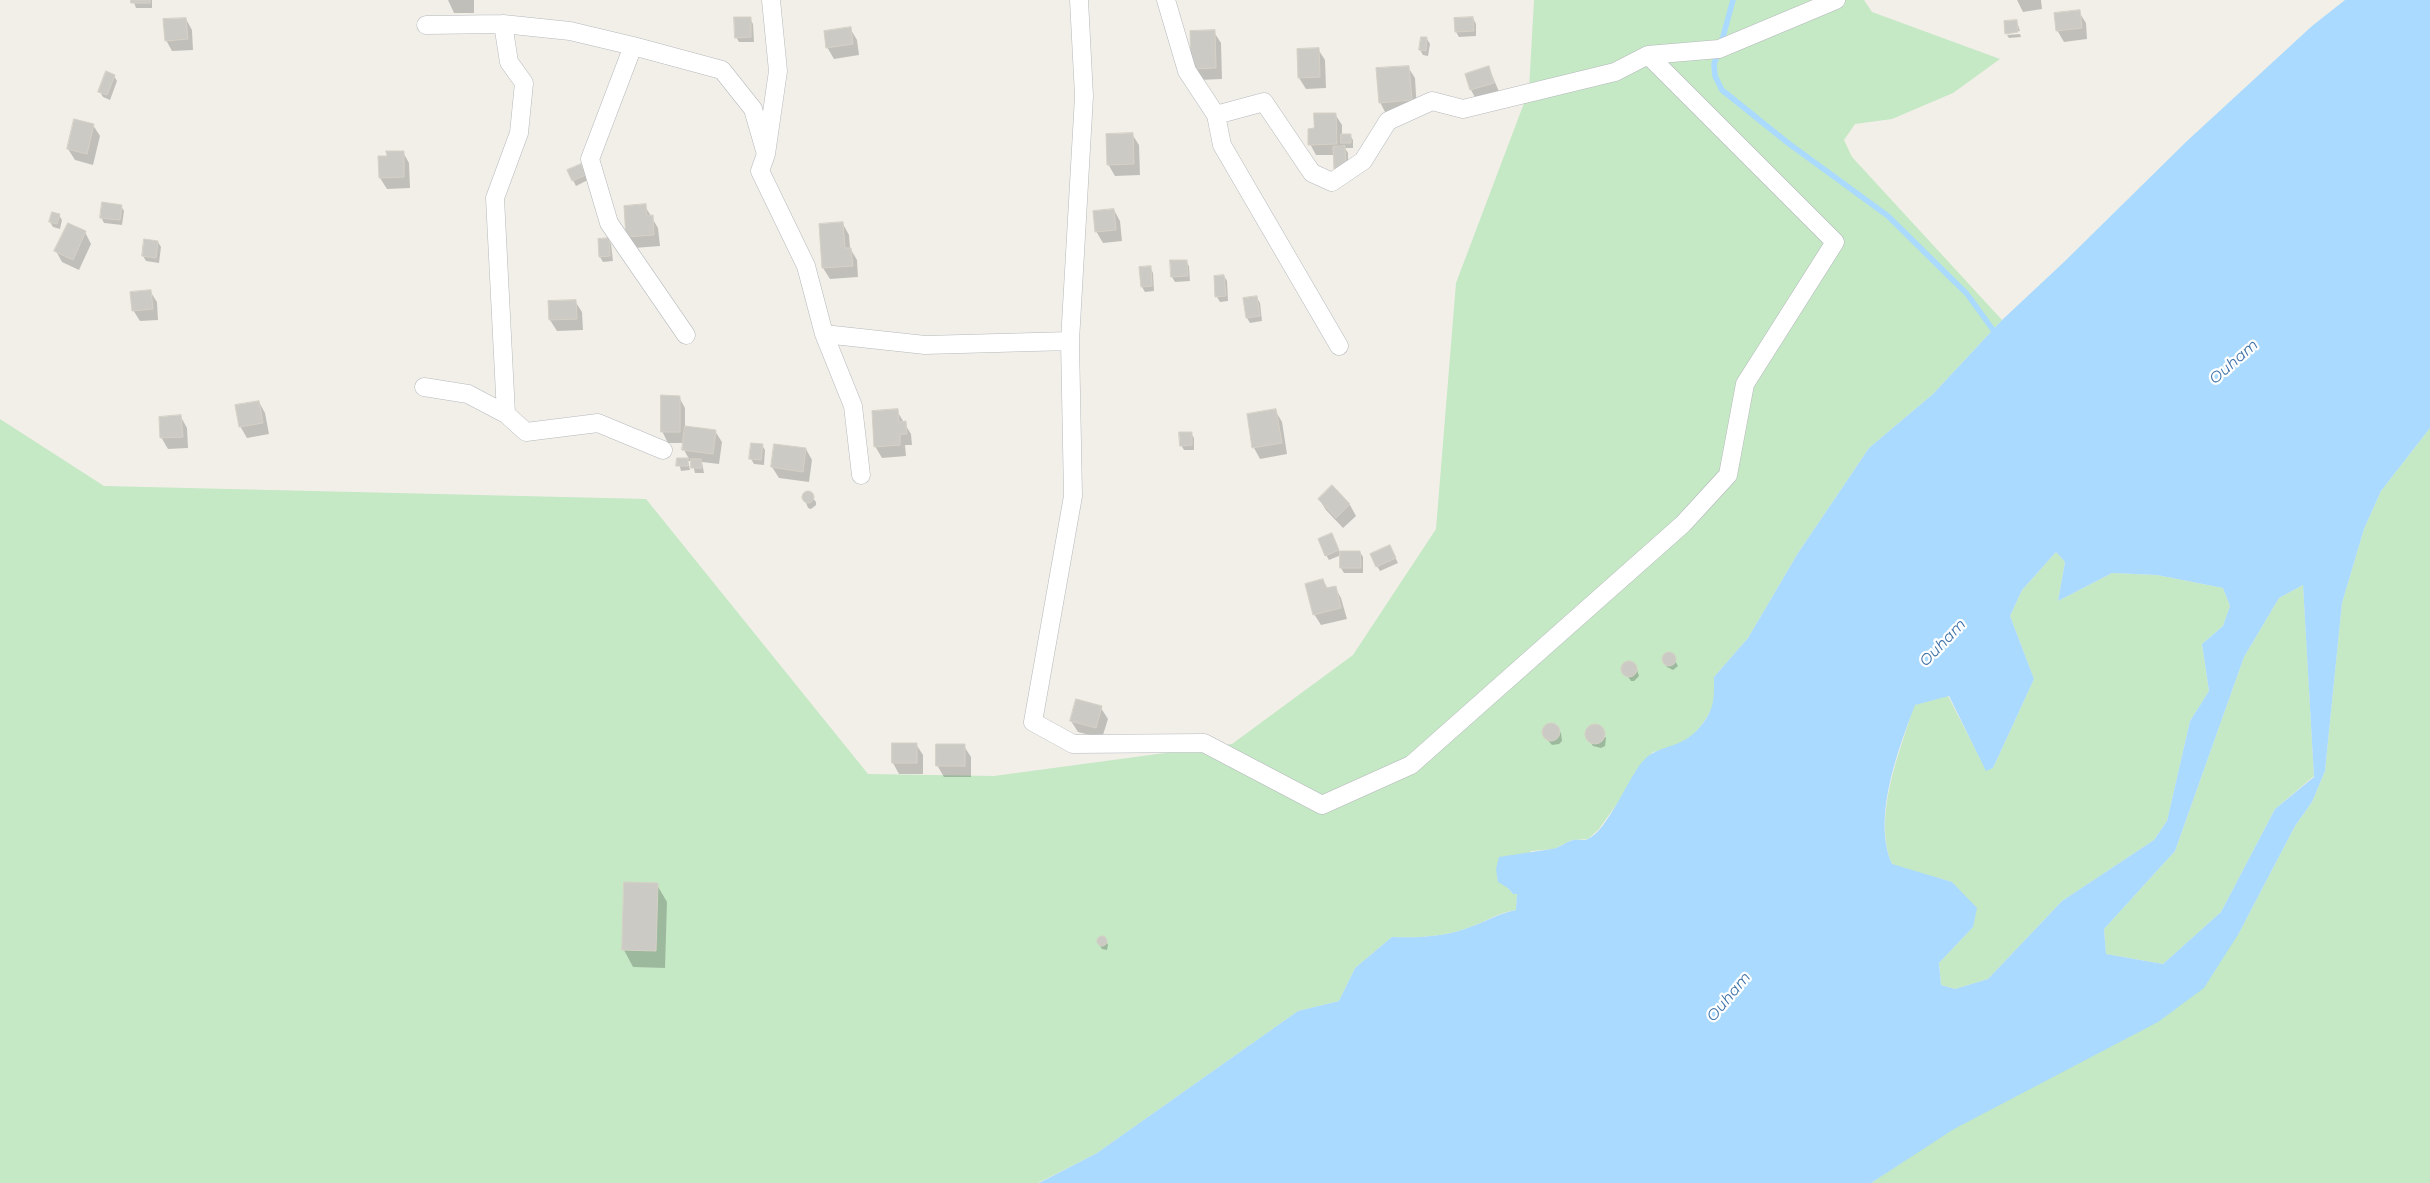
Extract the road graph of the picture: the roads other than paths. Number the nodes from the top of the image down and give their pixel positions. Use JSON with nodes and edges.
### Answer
{"nodes":[{"id":1,"x":771,"y":0,"type":"edge"},
{"id":2,"x":1078,"y":0,"type":"edge"},
{"id":3,"x":1166,"y":0,"type":"edge"},
{"id":4,"x":1836,"y":0,"type":"edge"},
{"id":5,"x":503,"y":24,"type":"junction"},
{"id":6,"x":426,"y":25,"type":"dead end"},
{"id":7,"x":633,"y":46,"type":"junction"},
{"id":8,"x":1648,"y":55,"type":"junction"},
{"id":9,"x":1216,"y":115,"type":"junction"},
{"id":10,"x":766,"y":154,"type":"junction"},
{"id":11,"x":824,"y":334,"type":"junction"},
{"id":12,"x":686,"y":335,"type":"dead end"},
{"id":13,"x":1070,"y":341,"type":"junction"},
{"id":14,"x":1339,"y":346,"type":"dead end"},
{"id":15,"x":424,"y":387,"type":"dead end"},
{"id":16,"x":506,"y":414,"type":"junction"},
{"id":17,"x":663,"y":450,"type":"dead end"},
{"id":18,"x":861,"y":475,"type":"dead end"}],
"edges":[{"from":1,"to":10,"type":"street"},
{"from":2,"to":13,"type":"street"},
{"from":3,"to":9,"type":"street"},
{"from":4,"to":8,"type":"street"},
{"from":5,"to":6,"type":"street"},
{"from":5,"to":7,"type":"street"},
{"from":5,"to":16,"type":"street"},
{"from":7,"to":10,"type":"street"},
{"from":7,"to":12,"type":"street"},
{"from":8,"to":9,"type":"street"},
{"from":8,"to":13,"type":"street"},
{"from":9,"to":14,"type":"street"},
{"from":10,"to":11,"type":"street"},
{"from":11,"to":13,"type":"street"},
{"from":11,"to":18,"type":"street"},
{"from":15,"to":16,"type":"street"},
{"from":16,"to":17,"type":"street"}]}
